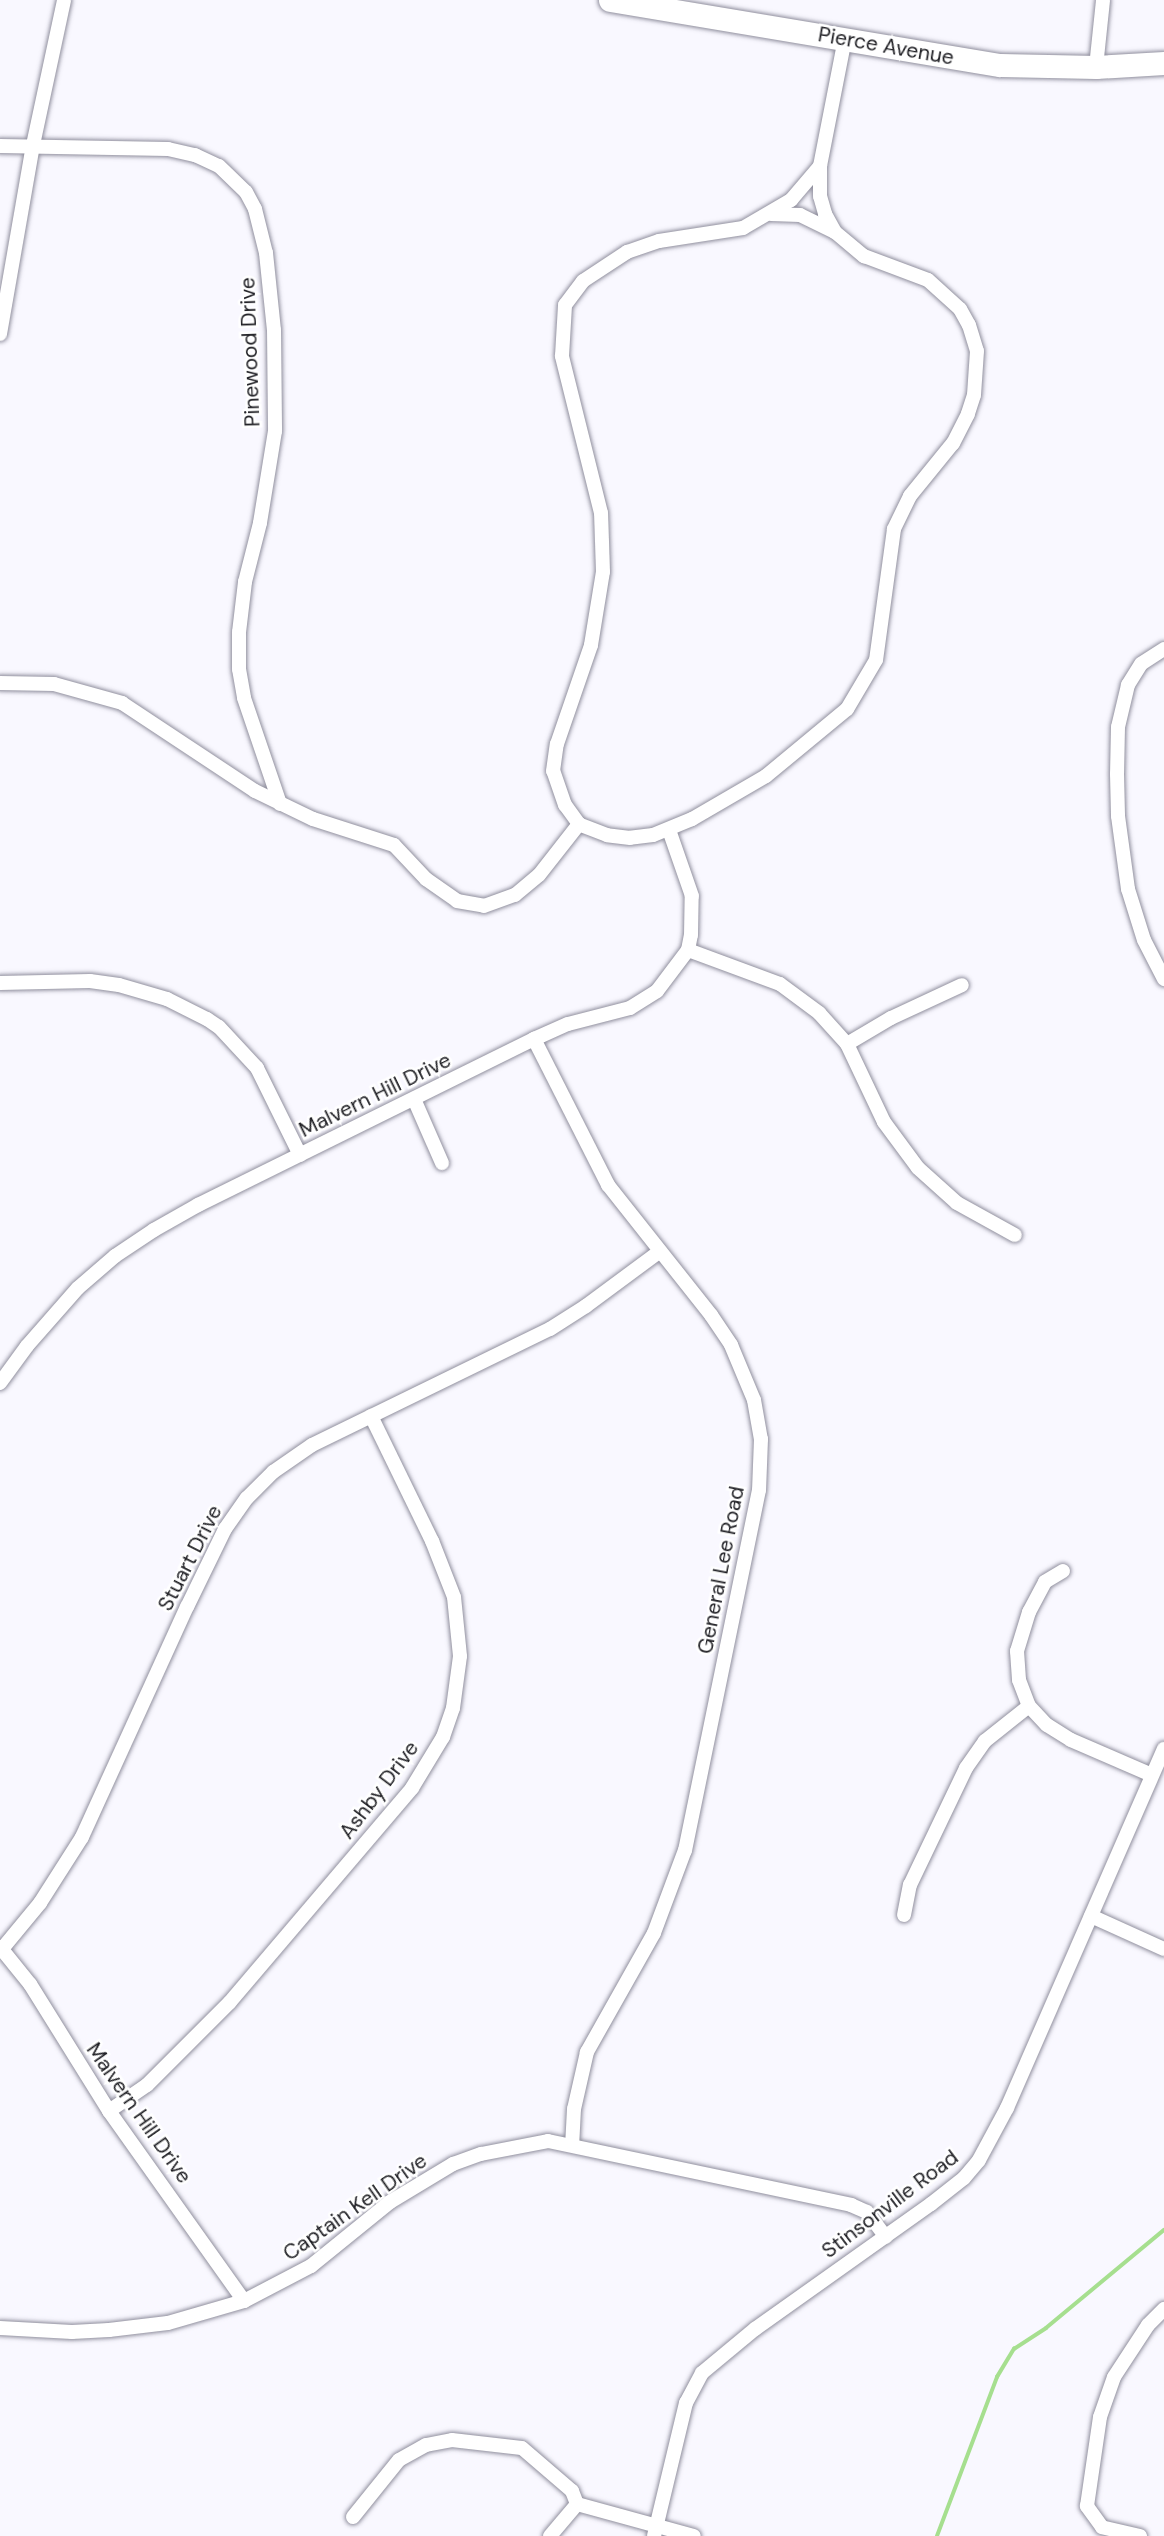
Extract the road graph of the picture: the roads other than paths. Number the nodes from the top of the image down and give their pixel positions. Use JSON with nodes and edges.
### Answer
{"nodes":[{"id":1,"x":64,"y":0,"type":"edge"},
{"id":2,"x":610,"y":0,"type":"edge"},
{"id":3,"x":1103,"y":0,"type":"edge"},
{"id":4,"x":845,"y":38,"type":"junction"},
{"id":5,"x":1164,"y":63,"type":"edge"},
{"id":6,"x":1096,"y":67,"type":"junction"},
{"id":7,"x":33,"y":145,"type":"junction"},
{"id":8,"x":0,"y":146,"type":"edge"},
{"id":9,"x":820,"y":166,"type":"junction"},
{"id":10,"x":771,"y":214,"type":"junction"},
{"id":11,"x":835,"y":232,"type":"junction"},
{"id":12,"x":0,"y":334,"type":"edge"},
{"id":13,"x":1164,"y":649,"type":"edge"},
{"id":14,"x":0,"y":683,"type":"edge"},
{"id":15,"x":280,"y":804,"type":"junction"},
{"id":16,"x":579,"y":824,"type":"junction"},
{"id":17,"x":668,"y":830,"type":"junction"},
{"id":18,"x":688,"y":950,"type":"junction"},
{"id":19,"x":1164,"y":979,"type":"edge"},
{"id":20,"x":0,"y":983,"type":"edge"},
{"id":21,"x":962,"y":985,"type":"dead end"},
{"id":22,"x":534,"y":1039,"type":"junction"},
{"id":23,"x":847,"y":1044,"type":"junction"},
{"id":24,"x":414,"y":1099,"type":"junction"},
{"id":25,"x":300,"y":1155,"type":"junction"},
{"id":26,"x":442,"y":1163,"type":"dead end"},
{"id":27,"x":1015,"y":1235,"type":"dead end"},
{"id":28,"x":659,"y":1252,"type":"junction"},
{"id":29,"x":0,"y":1383,"type":"edge"},
{"id":30,"x":372,"y":1416,"type":"junction"},
{"id":31,"x":1063,"y":1571,"type":"dead end"},
{"id":32,"x":1028,"y":1706,"type":"junction"},
{"id":33,"x":1164,"y":1749,"type":"edge"},
{"id":34,"x":1152,"y":1775,"type":"junction"},
{"id":35,"x":904,"y":1915,"type":"dead end"},
{"id":36,"x":1091,"y":1916,"type":"junction"},
{"id":37,"x":1,"y":1948,"type":"edge"},
{"id":38,"x":1164,"y":1949,"type":"edge"},
{"id":39,"x":109,"y":2111,"type":"junction"},
{"id":40,"x":572,"y":2144,"type":"junction"},
{"id":41,"x":886,"y":2237,"type":"junction"},
{"id":42,"x":244,"y":2301,"type":"junction"},
{"id":43,"x":1164,"y":2309,"type":"edge"},
{"id":44,"x":0,"y":2328,"type":"edge"},
{"id":45,"x":577,"y":2504,"type":"junction"},
{"id":46,"x":353,"y":2517,"type":"dead end"},
{"id":47,"x":656,"y":2532,"type":"edge"},
{"id":48,"x":550,"y":2536,"type":"edge"},
{"id":49,"x":694,"y":2536,"type":"edge"},
{"id":50,"x":1140,"y":2536,"type":"edge"}],
"edges":[{"from":1,"to":7,"type":"street"},
{"from":2,"to":4,"type":"main road","name":"Pierce Avenue"},
{"from":3,"to":6,"type":"street"},
{"from":4,"to":6,"type":"main road","name":"Pierce Avenue"},
{"from":4,"to":9,"type":"street"},
{"from":5,"to":6,"type":"main road","name":"Pierce Avenue"},
{"from":7,"to":8,"type":"street","name":"Pinewood Drive"},
{"from":7,"to":12,"type":"street"},
{"from":7,"to":15,"type":"street","name":"Pinewood Drive"},
{"from":9,"to":10,"type":"street"},
{"from":9,"to":11,"type":"street"},
{"from":10,"to":11,"type":"street"},
{"from":10,"to":16,"type":"street"},
{"from":11,"to":17,"type":"street"},
{"from":13,"to":19,"type":"street"},
{"from":14,"to":15,"type":"street"},
{"from":15,"to":16,"type":"street"},
{"from":16,"to":17,"type":"street"},
{"from":17,"to":18,"type":"street","name":"Malvern Hill Drive"},
{"from":18,"to":22,"type":"street","name":"Malvern Hill Drive"},
{"from":18,"to":23,"type":"street"},
{"from":20,"to":25,"type":"street"},
{"from":21,"to":23,"type":"street"},
{"from":22,"to":24,"type":"street","name":"Malvern Hill Drive"},
{"from":22,"to":28,"type":"street","name":"General Lee Road"},
{"from":23,"to":27,"type":"street"},
{"from":24,"to":25,"type":"street","name":"Malvern Hill Drive"},
{"from":24,"to":26,"type":"street"},
{"from":25,"to":29,"type":"street","name":"Malvern Hill Drive"},
{"from":28,"to":30,"type":"street","name":"Stuart Drive"},
{"from":28,"to":40,"type":"street","name":"General Lee Road"},
{"from":30,"to":37,"type":"street","name":"Stuart Drive"},
{"from":30,"to":39,"type":"street","name":"Ashby Drive"},
{"from":31,"to":32,"type":"street"},
{"from":32,"to":34,"type":"street"},
{"from":32,"to":35,"type":"street"},
{"from":33,"to":34,"type":"street","name":"Stinsonville Road"},
{"from":34,"to":36,"type":"street","name":"Stinsonville Road"},
{"from":36,"to":38,"type":"street"},
{"from":36,"to":41,"type":"street","name":"Stinsonville Road"},
{"from":37,"to":39,"type":"street","name":"Malvern Hill Drive"},
{"from":39,"to":42,"type":"street","name":"Malvern Hill Drive"},
{"from":40,"to":41,"type":"street","name":"Captain Kell Drive"},
{"from":40,"to":42,"type":"street","name":"Captain Kell Drive"},
{"from":41,"to":47,"type":"street","name":"Stinsonville Road"},
{"from":42,"to":44,"type":"street","name":"Captain Kell Drive"},
{"from":43,"to":50,"type":"street"},
{"from":45,"to":46,"type":"street"},
{"from":45,"to":47,"type":"street"},
{"from":45,"to":48,"type":"street"},
{"from":47,"to":49,"type":"street"}]}
